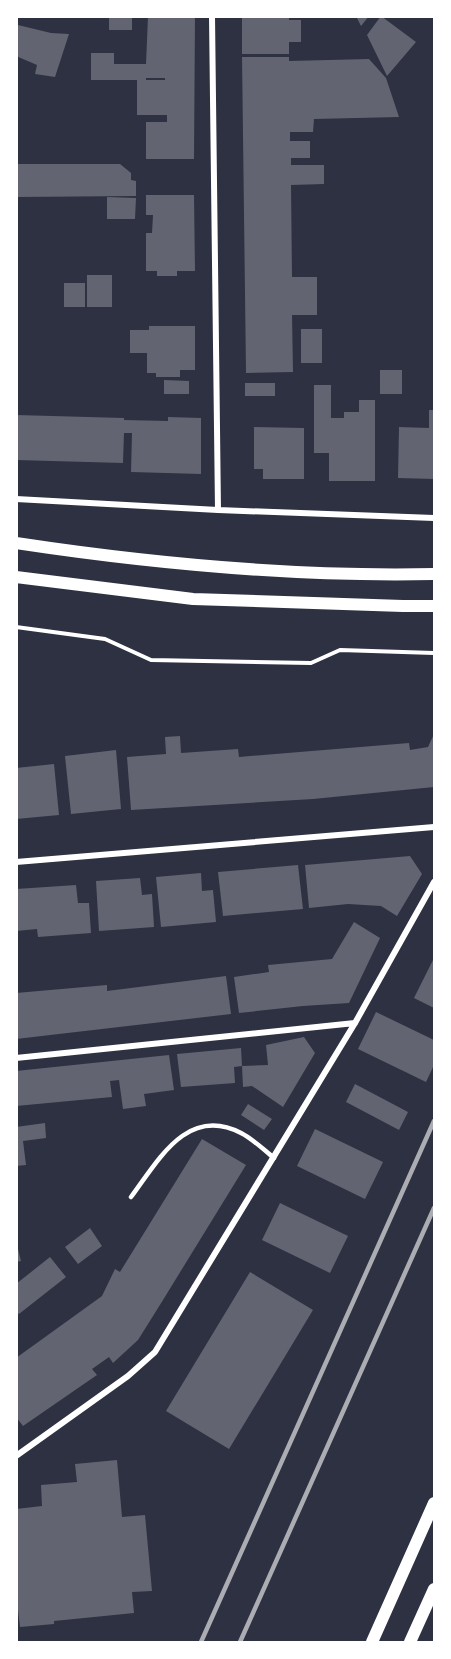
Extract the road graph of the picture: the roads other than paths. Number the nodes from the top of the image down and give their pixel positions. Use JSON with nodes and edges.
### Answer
{"nodes":[{"id":1,"x":212,"y":16,"type":"edge"},
{"id":2,"x":16,"y":499,"type":"edge"},
{"id":3,"x":218,"y":510,"type":"junction"},
{"id":4,"x":435,"y":518,"type":"edge"},
{"id":5,"x":16,"y":543,"type":"edge"},
{"id":6,"x":435,"y":574,"type":"edge"},
{"id":7,"x":16,"y":577,"type":"edge"},
{"id":8,"x":435,"y":606,"type":"edge"},
{"id":9,"x":435,"y":827,"type":"edge"},
{"id":10,"x":16,"y":862,"type":"edge"},
{"id":11,"x":435,"y":882,"type":"edge"},
{"id":12,"x":355,"y":1023,"type":"junction"},
{"id":13,"x":16,"y":1059,"type":"edge"},
{"id":14,"x":274,"y":1158,"type":"junction"},
{"id":15,"x":131,"y":1197,"type":"dead end"},
{"id":16,"x":16,"y":1456,"type":"edge"},
{"id":17,"x":435,"y":1503,"type":"edge"},
{"id":18,"x":435,"y":1589,"type":"edge"},
{"id":19,"x":372,"y":1642,"type":"edge"},
{"id":20,"x":411,"y":1642,"type":"edge"}],
"edges":[{"from":1,"to":3,"type":"street"},
{"from":2,"to":3,"type":"street"},
{"from":3,"to":4,"type":"street"},
{"from":5,"to":6,"type":"main road"},
{"from":7,"to":8,"type":"main road"},
{"from":9,"to":10,"type":"street"},
{"from":11,"to":12,"type":"street"},
{"from":12,"to":13,"type":"street"},
{"from":12,"to":14,"type":"street"},
{"from":14,"to":15,"type":"lane"},
{"from":14,"to":16,"type":"street"},
{"from":17,"to":19,"type":"main road"},
{"from":18,"to":20,"type":"main road"}]}
